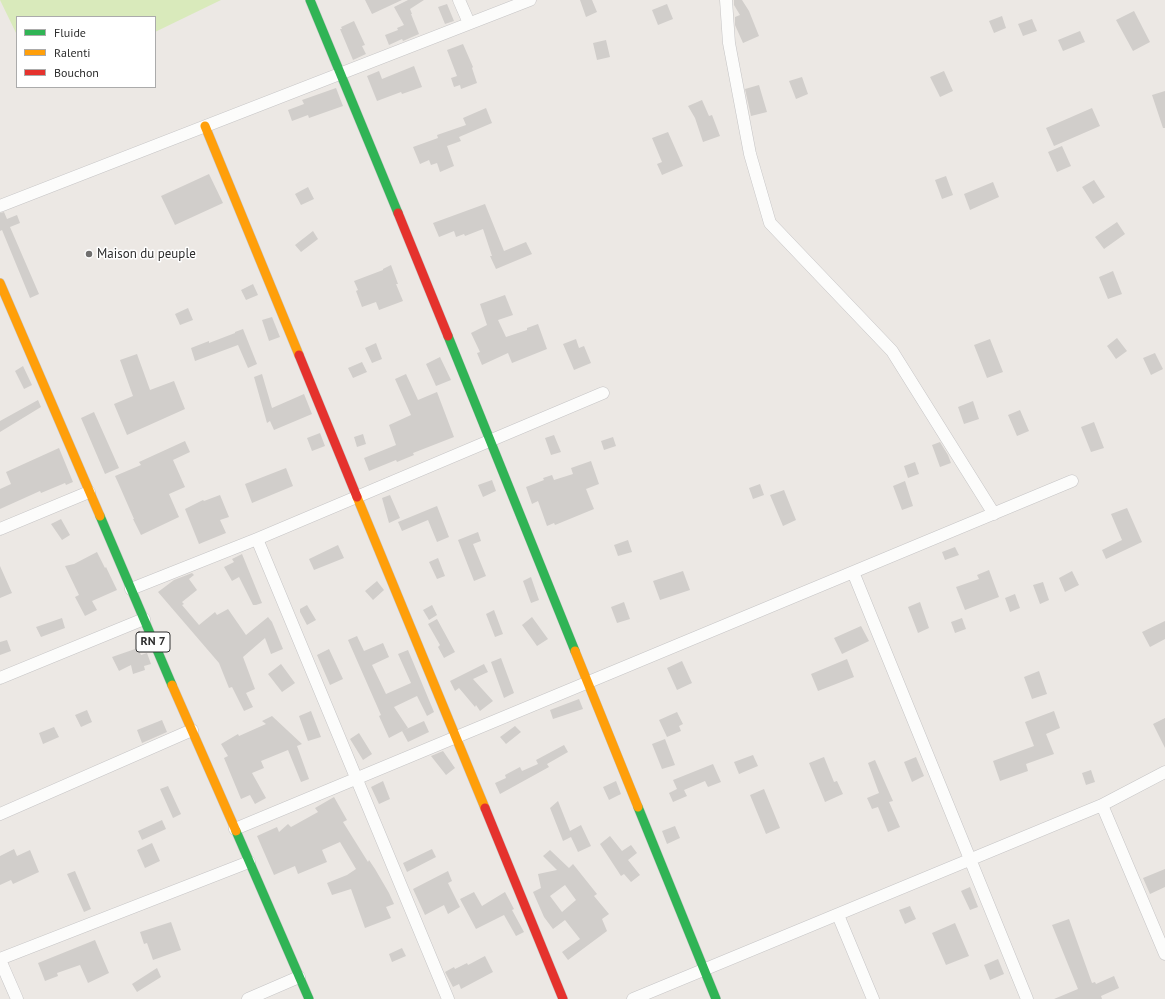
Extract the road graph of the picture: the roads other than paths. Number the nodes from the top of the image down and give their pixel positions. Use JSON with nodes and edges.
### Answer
{"nodes":[{"id":1,"x":310,"y":0,"type":"edge"},
{"id":2,"x":459,"y":0,"type":"edge"},
{"id":3,"x":530,"y":0,"type":"edge"},
{"id":4,"x":726,"y":0,"type":"edge"},
{"id":5,"x":469,"y":24,"type":"junction"},
{"id":6,"x":341,"y":73,"type":"junction"},
{"id":7,"x":206,"y":126,"type":"junction"},
{"id":8,"x":0,"y":206,"type":"edge"},
{"id":9,"x":0,"y":283,"type":"edge"},
{"id":10,"x":603,"y":393,"type":"dead end"},
{"id":11,"x":490,"y":441,"type":"junction"},
{"id":12,"x":1072,"y":481,"type":"dead end"},
{"id":13,"x":89,"y":492,"type":"junction"},
{"id":14,"x":357,"y":497,"type":"junction"},
{"id":15,"x":994,"y":514,"type":"junction"},
{"id":16,"x":0,"y":529,"type":"edge"},
{"id":17,"x":257,"y":539,"type":"junction"},
{"id":18,"x":853,"y":572,"type":"junction"},
{"id":19,"x":131,"y":589,"type":"junction"},
{"id":20,"x":144,"y":619,"type":"junction"},
{"id":21,"x":0,"y":678,"type":"edge"},
{"id":22,"x":588,"y":683,"type":"junction"},
{"id":23,"x":192,"y":730,"type":"junction"},
{"id":24,"x":456,"y":737,"type":"junction"},
{"id":25,"x":1165,"y":772,"type":"edge"},
{"id":26,"x":356,"y":778,"type":"junction"},
{"id":27,"x":1102,"y":805,"type":"junction"},
{"id":28,"x":0,"y":814,"type":"edge"},
{"id":29,"x":235,"y":829,"type":"junction"},
{"id":30,"x":970,"y":860,"type":"junction"},
{"id":31,"x":249,"y":862,"type":"junction"},
{"id":32,"x":838,"y":914,"type":"junction"},
{"id":33,"x":1165,"y":954,"type":"edge"},
{"id":34,"x":0,"y":959,"type":"edge"},
{"id":35,"x":704,"y":970,"type":"junction"},
{"id":36,"x":299,"y":977,"type":"junction"},
{"id":37,"x":17,"y":999,"type":"edge"},
{"id":38,"x":248,"y":999,"type":"edge"},
{"id":39,"x":309,"y":999,"type":"edge"},
{"id":40,"x":448,"y":999,"type":"edge"},
{"id":41,"x":563,"y":999,"type":"edge"},
{"id":42,"x":633,"y":999,"type":"edge"},
{"id":43,"x":716,"y":999,"type":"edge"},
{"id":44,"x":873,"y":999,"type":"edge"},
{"id":45,"x":1027,"y":999,"type":"edge"}],
"edges":[{"from":1,"to":6,"type":"street"},
{"from":2,"to":5,"type":"street"},
{"from":3,"to":5,"type":"street"},
{"from":4,"to":15,"type":"street"},
{"from":5,"to":6,"type":"street"},
{"from":6,"to":7,"type":"street"},
{"from":6,"to":11,"type":"street"},
{"from":7,"to":8,"type":"street"},
{"from":7,"to":14,"type":"street"},
{"from":9,"to":13,"type":"street","number":"RN 7"},
{"from":10,"to":11,"type":"street"},
{"from":11,"to":14,"type":"street"},
{"from":11,"to":22,"type":"street"},
{"from":12,"to":15,"type":"street"},
{"from":13,"to":16,"type":"street"},
{"from":13,"to":19,"type":"street","number":"RN 7"},
{"from":14,"to":17,"type":"street"},
{"from":14,"to":24,"type":"street"},
{"from":15,"to":18,"type":"street"},
{"from":17,"to":19,"type":"street"},
{"from":17,"to":26,"type":"street"},
{"from":18,"to":22,"type":"street"},
{"from":18,"to":30,"type":"street"},
{"from":19,"to":20,"type":"street","number":"RN 7"},
{"from":20,"to":21,"type":"street"},
{"from":20,"to":23,"type":"street","number":"RN 7"},
{"from":22,"to":24,"type":"street"},
{"from":22,"to":35,"type":"street"},
{"from":23,"to":28,"type":"street"},
{"from":23,"to":29,"type":"street","number":"RN 7"},
{"from":24,"to":26,"type":"street"},
{"from":24,"to":41,"type":"street"},
{"from":25,"to":27,"type":"street"},
{"from":26,"to":29,"type":"street"},
{"from":26,"to":40,"type":"street"},
{"from":27,"to":30,"type":"street"},
{"from":27,"to":33,"type":"street"},
{"from":29,"to":31,"type":"street","number":"RN 7"},
{"from":30,"to":32,"type":"street"},
{"from":30,"to":45,"type":"street"},
{"from":31,"to":34,"type":"street"},
{"from":31,"to":36,"type":"street","number":"RN 7"},
{"from":32,"to":35,"type":"street"},
{"from":32,"to":44,"type":"street"},
{"from":34,"to":37,"type":"street"},
{"from":35,"to":42,"type":"street"},
{"from":35,"to":43,"type":"street"},
{"from":36,"to":38,"type":"street"},
{"from":36,"to":39,"type":"street","number":"RN 7"}]}
